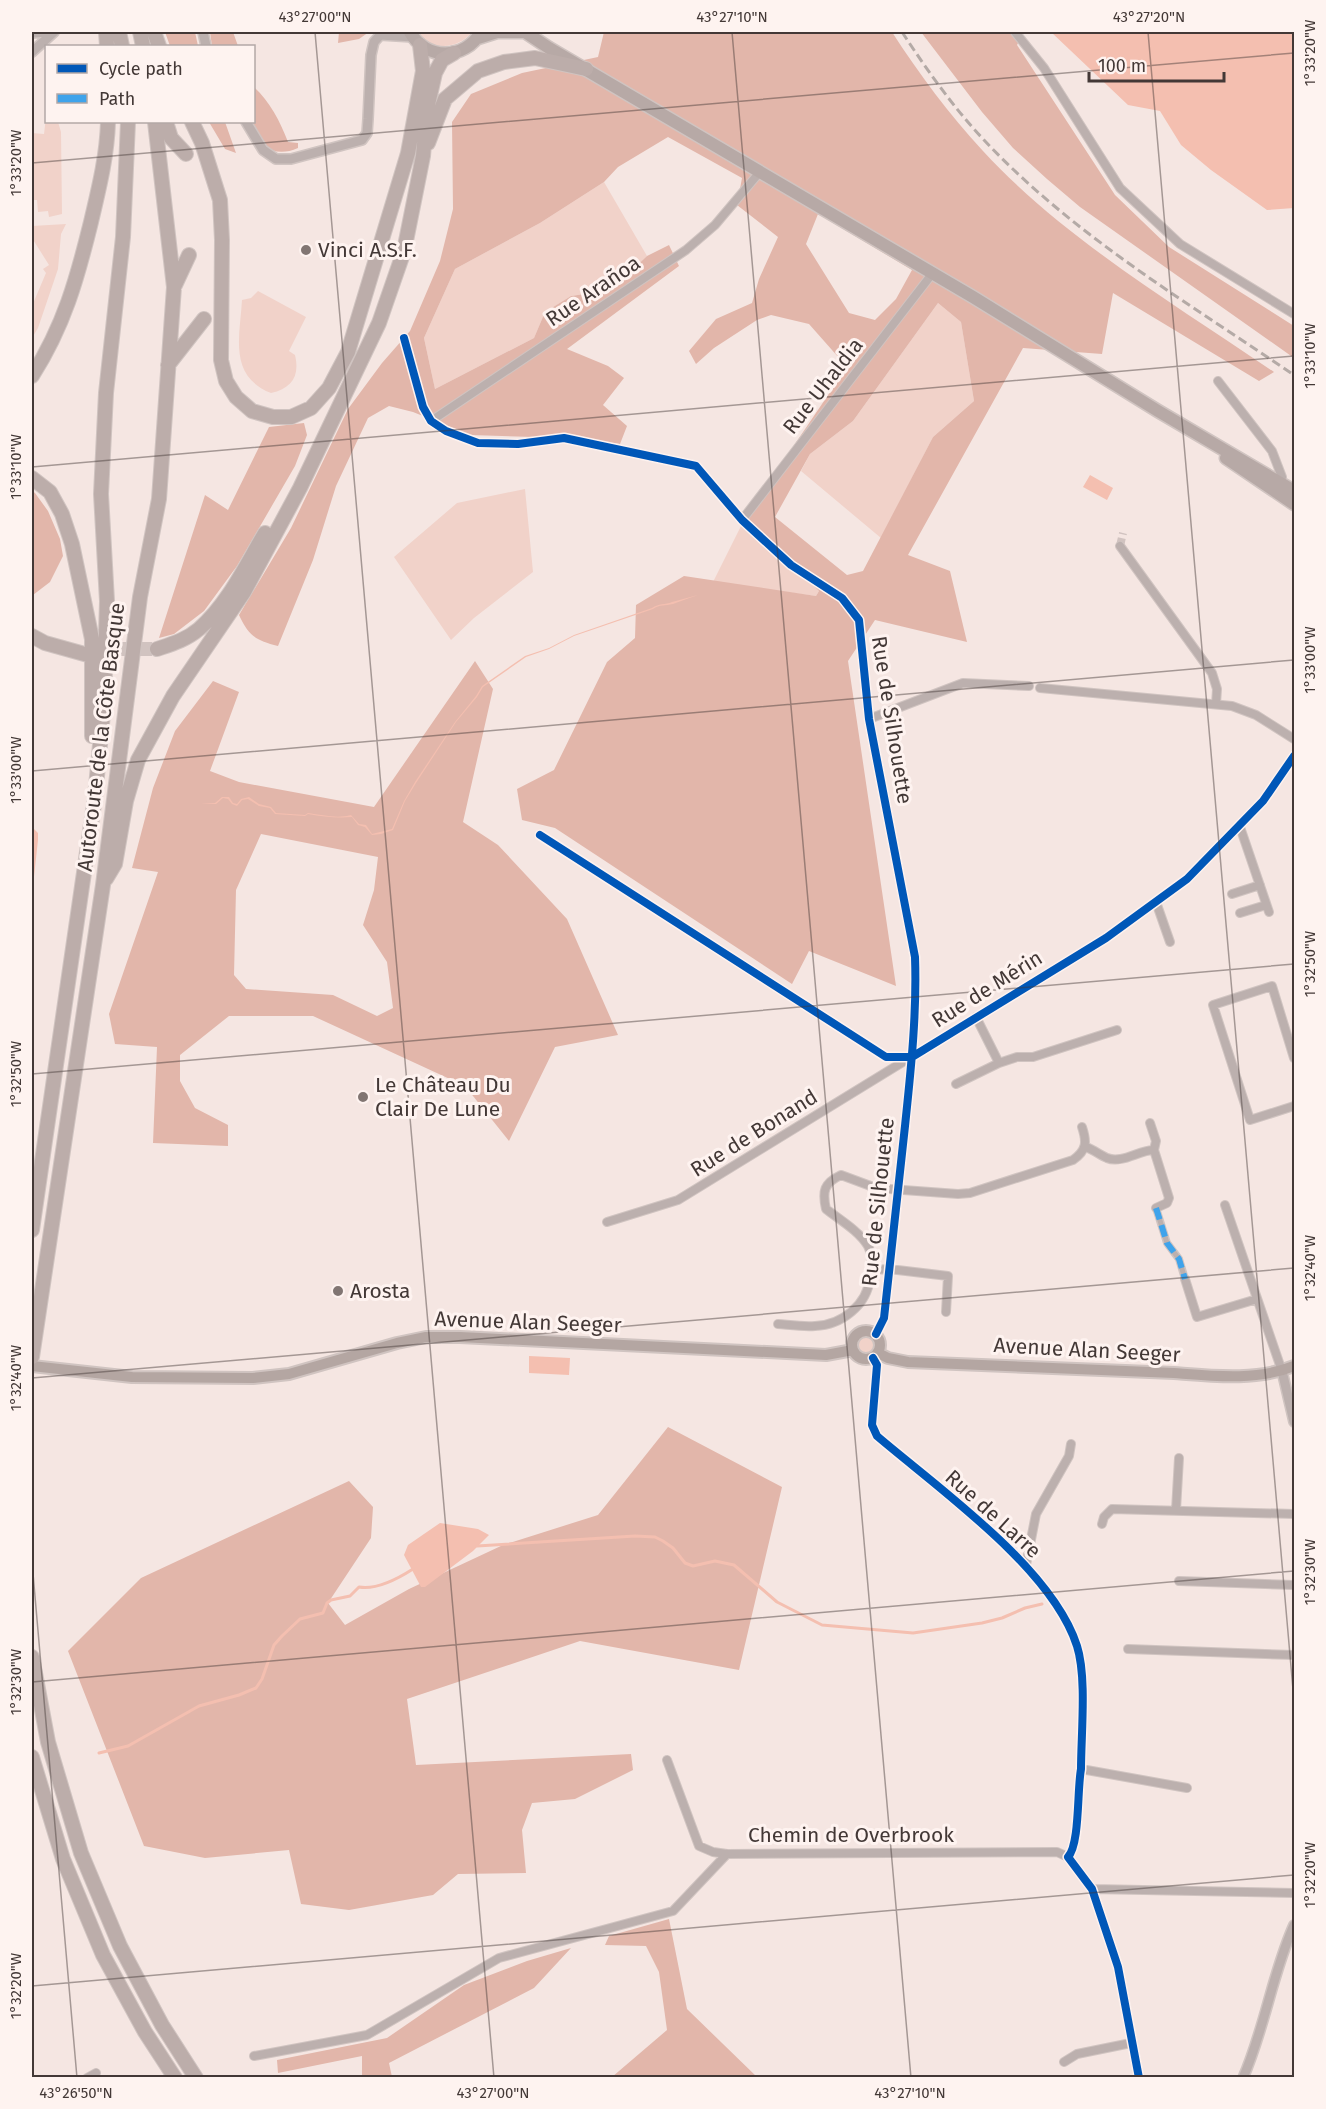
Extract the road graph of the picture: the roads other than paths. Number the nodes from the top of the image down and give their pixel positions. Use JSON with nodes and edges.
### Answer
{"nodes":[{"id":1,"x":49,"y":32,"type":"edge"},
{"id":2,"x":54,"y":32,"type":"edge"},
{"id":3,"x":525,"y":32,"type":"edge"},
{"id":4,"x":1015,"y":32,"type":"edge"},
{"id":5,"x":32,"y":33,"type":"edge"},
{"id":6,"x":381,"y":33,"type":"edge"},
{"id":7,"x":480,"y":35,"type":"edge"},
{"id":8,"x":414,"y":38,"type":"edge"},
{"id":9,"x":32,"y":52,"type":"edge"},
{"id":10,"x":454,"y":53,"type":"junction"},
{"id":11,"x":586,"y":69,"type":"junction"},
{"id":12,"x":108,"y":123,"type":"edge"},
{"id":13,"x":128,"y":123,"type":"edge"},
{"id":14,"x":155,"y":123,"type":"edge"},
{"id":15,"x":166,"y":123,"type":"edge"},
{"id":16,"x":192,"y":123,"type":"edge"},
{"id":17,"x":247,"y":123,"type":"edge"},
{"id":18,"x":186,"y":154,"type":"dead end"},
{"id":19,"x":423,"y":156,"type":"junction"},
{"id":20,"x":759,"y":173,"type":"junction"},
{"id":21,"x":189,"y":255,"type":"dead end"},
{"id":22,"x":932,"y":274,"type":"junction"},
{"id":23,"x":174,"y":287,"type":"junction"},
{"id":24,"x":1294,"y":314,"type":"edge"},
{"id":25,"x":204,"y":319,"type":"dead end"},
{"id":26,"x":404,"y":338,"type":"dead end"},
{"id":27,"x":348,"y":352,"type":"junction"},
{"id":28,"x":168,"y":365,"type":"junction"},
{"id":29,"x":32,"y":376,"type":"edge"},
{"id":30,"x":1218,"y":381,"type":"dead end"},
{"id":31,"x":1158,"y":411,"type":"junction"},
{"id":32,"x":431,"y":421,"type":"junction"},
{"id":33,"x":1251,"y":465,"type":"junction"},
{"id":34,"x":1282,"y":477,"type":"junction"},
{"id":35,"x":32,"y":478,"type":"edge"},
{"id":36,"x":1294,"y":482,"type":"edge"},
{"id":37,"x":1294,"y":491,"type":"edge"},
{"id":38,"x":1294,"y":504,"type":"edge"},
{"id":39,"x":742,"y":520,"type":"junction"},
{"id":40,"x":1120,"y":546,"type":"dead end"},
{"id":41,"x":254,"y":571,"type":"junction"},
{"id":42,"x":32,"y":629,"type":"edge"},
{"id":43,"x":32,"y":636,"type":"edge"},
{"id":44,"x":1029,"y":686,"type":"dead end"},
{"id":45,"x":1040,"y":688,"type":"dead end"},
{"id":46,"x":1216,"y":704,"type":"junction"},
{"id":47,"x":869,"y":718,"type":"junction"},
{"id":48,"x":1294,"y":739,"type":"edge"},
{"id":49,"x":1294,"y":756,"type":"edge"},
{"id":50,"x":95,"y":797,"type":"junction"},
{"id":51,"x":1240,"y":827,"type":"junction"},
{"id":52,"x":540,"y":835,"type":"dead end"},
{"id":53,"x":103,"y":885,"type":"junction"},
{"id":54,"x":1260,"y":885,"type":"junction"},
{"id":55,"x":1232,"y":894,"type":"dead end"},
{"id":56,"x":1156,"y":902,"type":"junction"},
{"id":57,"x":1240,"y":913,"type":"dead end"},
{"id":58,"x":1170,"y":942,"type":"dead end"},
{"id":59,"x":976,"y":1017,"type":"junction"},
{"id":60,"x":1118,"y":1030,"type":"dead end"},
{"id":61,"x":912,"y":1057,"type":"junction"},
{"id":62,"x":1294,"y":1058,"type":"edge"},
{"id":63,"x":999,"y":1063,"type":"junction"},
{"id":64,"x":956,"y":1084,"type":"dead end"},
{"id":65,"x":1294,"y":1106,"type":"edge"},
{"id":66,"x":1150,"y":1124,"type":"dead end"},
{"id":67,"x":1082,"y":1127,"type":"dead end"},
{"id":68,"x":1086,"y":1147,"type":"junction"},
{"id":69,"x":1154,"y":1150,"type":"junction"},
{"id":70,"x":898,"y":1189,"type":"junction"},
{"id":71,"x":1225,"y":1205,"type":"dead end"},
{"id":72,"x":1156,"y":1208,"type":"joint"},
{"id":73,"x":606,"y":1222,"type":"dead end"},
{"id":74,"x":32,"y":1230,"type":"edge"},
{"id":75,"x":889,"y":1269,"type":"junction"},
{"id":76,"x":871,"y":1270,"type":"junction"},
{"id":77,"x":1185,"y":1279,"type":"joint"},
{"id":78,"x":1257,"y":1299,"type":"junction"},
{"id":79,"x":946,"y":1312,"type":"dead end"},
{"id":80,"x":778,"y":1324,"type":"dead end"},
{"id":81,"x":876,"y":1335,"type":"junction"},
{"id":82,"x":853,"y":1350,"type":"junction"},
{"id":83,"x":875,"y":1356,"type":"junction"},
{"id":84,"x":32,"y":1357,"type":"edge"},
{"id":85,"x":32,"y":1366,"type":"edge"},
{"id":86,"x":1294,"y":1366,"type":"edge"},
{"id":87,"x":1282,"y":1371,"type":"junction"},
{"id":88,"x":1294,"y":1422,"type":"edge"},
{"id":89,"x":1071,"y":1444,"type":"dead end"},
{"id":90,"x":1179,"y":1458,"type":"dead end"},
{"id":91,"x":1176,"y":1510,"type":"junction"},
{"id":92,"x":1294,"y":1514,"type":"edge"},
{"id":93,"x":1102,"y":1524,"type":"dead end"},
{"id":94,"x":1026,"y":1565,"type":"junction"},
{"id":95,"x":1179,"y":1581,"type":"dead end"},
{"id":96,"x":1294,"y":1585,"type":"edge"},
{"id":97,"x":1128,"y":1649,"type":"dead end"},
{"id":98,"x":1294,"y":1655,"type":"edge"},
{"id":99,"x":32,"y":1657,"type":"edge"},
{"id":100,"x":32,"y":1757,"type":"edge"},
{"id":101,"x":667,"y":1760,"type":"dead end"},
{"id":102,"x":1081,"y":1769,"type":"junction"},
{"id":103,"x":1186,"y":1788,"type":"dead end"},
{"id":104,"x":727,"y":1854,"type":"junction"},
{"id":105,"x":1068,"y":1857,"type":"junction"},
{"id":106,"x":1092,"y":1889,"type":"junction"},
{"id":107,"x":1294,"y":1893,"type":"edge"},
{"id":108,"x":1294,"y":1925,"type":"edge"},
{"id":109,"x":1131,"y":2043,"type":"junction"},
{"id":110,"x":254,"y":2056,"type":"dead end"},
{"id":111,"x":1064,"y":2062,"type":"dead end"},
{"id":112,"x":96,"y":2073,"type":"dead end"},
{"id":113,"x":1246,"y":2077,"type":"edge"},
{"id":114,"x":87,"y":2078,"type":"edge"},
{"id":115,"x":175,"y":2078,"type":"edge"},
{"id":116,"x":196,"y":2078,"type":"edge"},
{"id":117,"x":1139,"y":2078,"type":"edge"}],
"edges":[{"from":1,"to":5,"type":"street"},
{"from":2,"to":9,"type":"street"},
{"from":3,"to":7,"type":"main road"},
{"from":3,"to":11,"type":"main road"},
{"from":4,"to":24,"type":"street"},
{"from":6,"to":8,"type":"street"},
{"from":6,"to":17,"type":"street"},
{"from":7,"to":10,"type":"main road"},
{"from":8,"to":10,"type":"main road"},
{"from":8,"to":27,"type":"highway"},
{"from":10,"to":19,"type":"highway"},
{"from":11,"to":19,"type":"highway"},
{"from":11,"to":20,"type":"main road"},
{"from":12,"to":29,"type":"highway"},
{"from":13,"to":50,"type":"highway","name":"Autoroute de la Côte Basque"},
{"from":14,"to":23,"type":"highway","name":"Autoroute de la Côte Basque"},
{"from":15,"to":18,"type":"highway"},
{"from":16,"to":27,"type":"highway"},
{"from":19,"to":41,"type":"highway"},
{"from":20,"to":22,"type":"main road"},
{"from":20,"to":32,"type":"street","name":"Rue Arañoa"},
{"from":21,"to":23,"type":"highway"},
{"from":22,"to":31,"type":"main road"},
{"from":22,"to":39,"type":"street","name":"Rue Uhaldia"},
{"from":23,"to":28,"type":"highway","name":"Autoroute de la Côte Basque"},
{"from":25,"to":28,"type":"highway"},
{"from":26,"to":32,"type":"street"},
{"from":27,"to":41,"type":"highway"},
{"from":28,"to":53,"type":"highway","name":"Autoroute de la Côte Basque"},
{"from":30,"to":34,"type":"street"},
{"from":31,"to":33,"type":"main road"},
{"from":31,"to":38,"type":"main road"},
{"from":32,"to":39,"type":"street","name":"Rue de Silhouette"},
{"from":33,"to":34,"type":"main road"},
{"from":33,"to":37,"type":"main road"},
{"from":34,"to":36,"type":"main road"},
{"from":35,"to":50,"type":"highway"},
{"from":39,"to":47,"type":"street","name":"Rue de Silhouette"},
{"from":40,"to":46,"type":"street"},
{"from":41,"to":53,"type":"highway"},
{"from":42,"to":43,"type":"highway"},
{"from":44,"to":47,"type":"street"},
{"from":45,"to":46,"type":"street"},
{"from":46,"to":48,"type":"street"},
{"from":47,"to":61,"type":"street","name":"Rue de Silhouette"},
{"from":49,"to":51,"type":"street","name":"Rue de Mérin"},
{"from":50,"to":74,"type":"highway","name":"Autoroute de la Côte Basque"},
{"from":51,"to":54,"type":"street"},
{"from":51,"to":56,"type":"street","name":"Rue de Mérin"},
{"from":52,"to":61,"type":"street"},
{"from":53,"to":84,"type":"highway","name":"Autoroute de la Côte Basque"},
{"from":54,"to":55,"type":"street"},
{"from":54,"to":57,"type":"street"},
{"from":56,"to":58,"type":"street"},
{"from":56,"to":59,"type":"street","name":"Rue de Mérin"},
{"from":59,"to":61,"type":"street","name":"Rue de Mérin"},
{"from":59,"to":63,"type":"street"},
{"from":60,"to":63,"type":"street"},
{"from":61,"to":70,"type":"street","name":"Rue de Silhouette"},
{"from":61,"to":73,"type":"street","name":"Rue de Bonand"},
{"from":62,"to":65,"type":"street"},
{"from":63,"to":64,"type":"street"},
{"from":66,"to":69,"type":"street"},
{"from":67,"to":68,"type":"street"},
{"from":68,"to":69,"type":"street"},
{"from":68,"to":70,"type":"street"},
{"from":69,"to":72,"type":"street"},
{"from":70,"to":75,"type":"street","name":"Rue de Silhouette"},
{"from":70,"to":76,"type":"street"},
{"from":71,"to":78,"type":"street"},
{"from":72,"to":77,"type":"street"},
{"from":75,"to":76,"type":"street"},
{"from":75,"to":79,"type":"street"},
{"from":75,"to":81,"type":"street","name":"Rue de Silhouette"},
{"from":76,"to":80,"type":"street"},
{"from":77,"to":78,"type":"street"},
{"from":78,"to":87,"type":"street"},
{"from":81,"to":82,"type":"main road"},
{"from":81,"to":83,"type":"main road"},
{"from":82,"to":83,"type":"main road"},
{"from":82,"to":85,"type":"main road","name":"Avenue Alan Seeger"},
{"from":83,"to":87,"type":"main road","name":"Avenue Alan Seeger"},
{"from":83,"to":94,"type":"street","name":"Rue de Larre"},
{"from":86,"to":87,"type":"main road","name":"Avenue Alan Seeger"},
{"from":87,"to":88,"type":"street"},
{"from":89,"to":94,"type":"street"},
{"from":90,"to":91,"type":"street"},
{"from":91,"to":92,"type":"street"},
{"from":91,"to":93,"type":"street"},
{"from":94,"to":102,"type":"street","name":"Rue de Larre"},
{"from":95,"to":96,"type":"street"},
{"from":97,"to":98,"type":"street"},
{"from":99,"to":116,"type":"highway"},
{"from":100,"to":115,"type":"highway"},
{"from":101,"to":104,"type":"street"},
{"from":102,"to":103,"type":"street"},
{"from":102,"to":105,"type":"street","name":"Rue de Larre"},
{"from":104,"to":105,"type":"street","name":"Chemin de Overbrook"},
{"from":104,"to":110,"type":"street","name":"Chemin de Overbrook"},
{"from":105,"to":106,"type":"street"},
{"from":106,"to":107,"type":"street"},
{"from":106,"to":109,"type":"street"},
{"from":108,"to":113,"type":"street"},
{"from":109,"to":111,"type":"street"},
{"from":109,"to":117,"type":"street"},
{"from":112,"to":114,"type":"street"}]}
